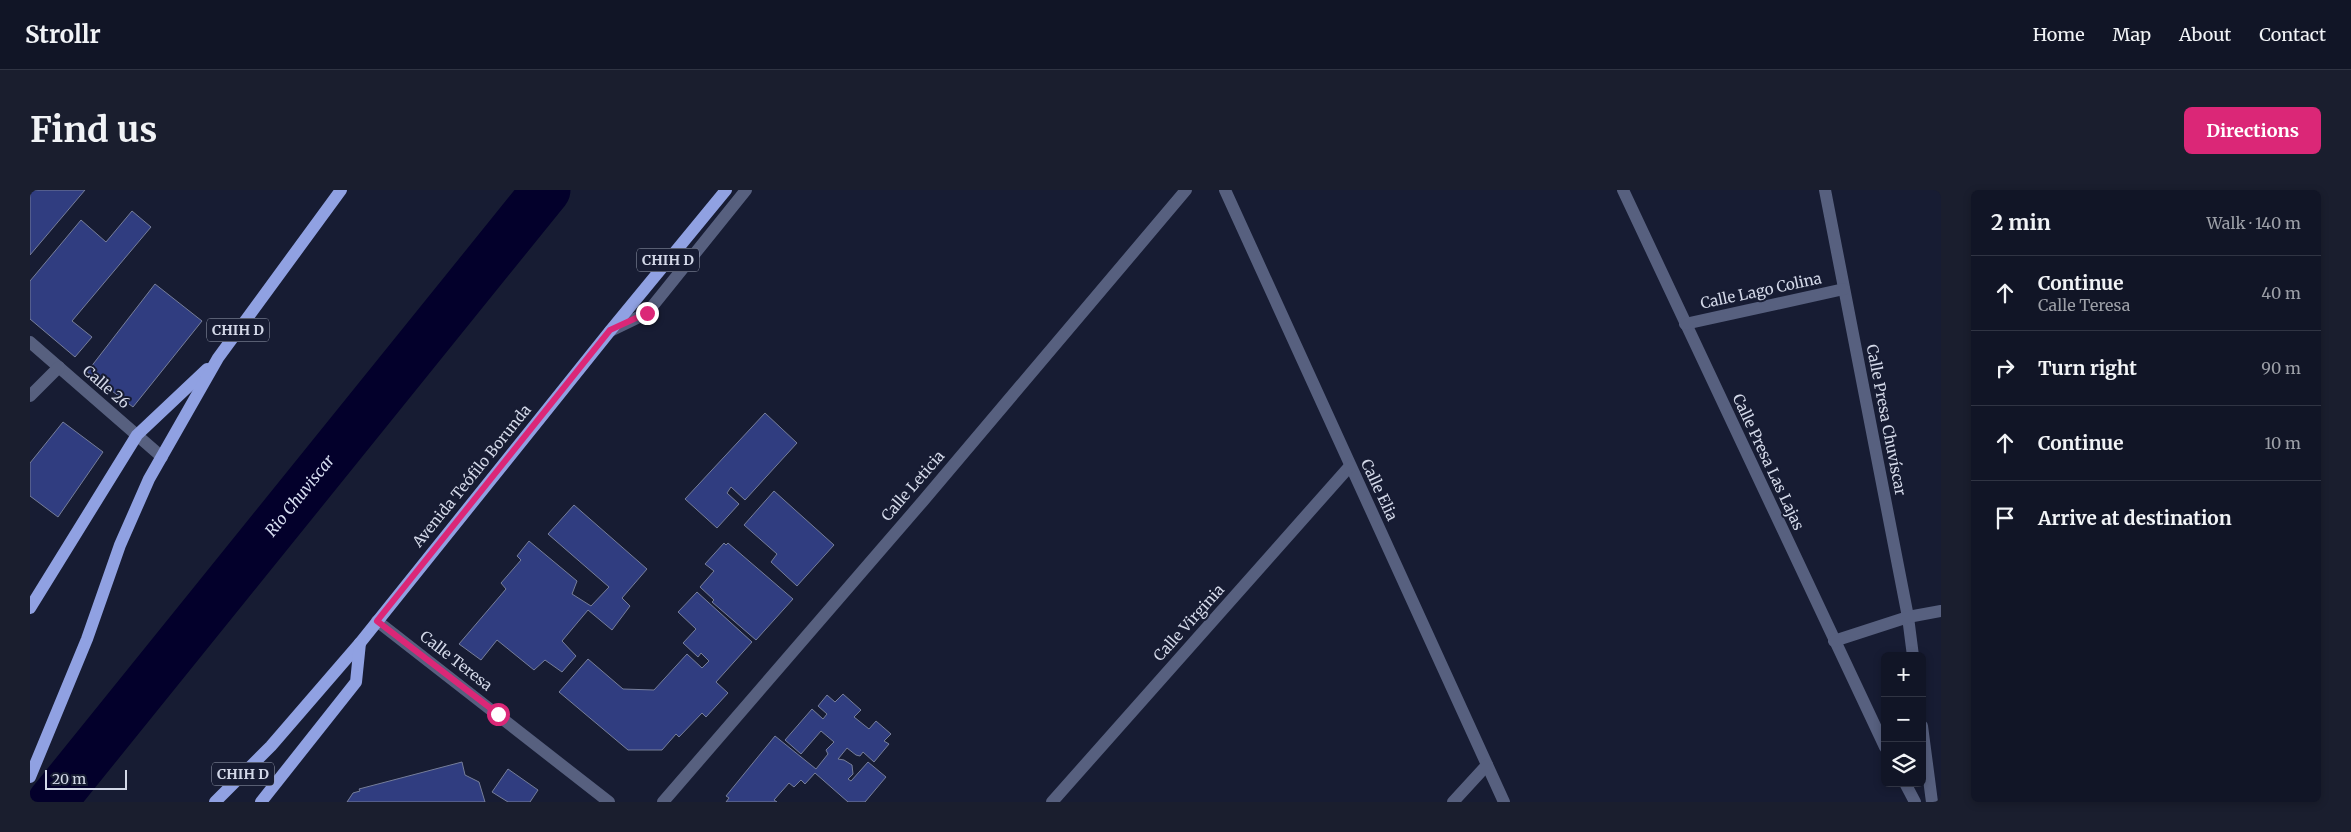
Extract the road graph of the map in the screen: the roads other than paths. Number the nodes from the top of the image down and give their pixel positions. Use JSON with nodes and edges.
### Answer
{"nodes":[{"id":1,"x":341,"y":190,"type":"edge"},
{"id":2,"x":726,"y":190,"type":"edge"},
{"id":3,"x":746,"y":190,"type":"edge"},
{"id":4,"x":1186,"y":190,"type":"edge"},
{"id":5,"x":1225,"y":190,"type":"edge"},
{"id":6,"x":1623,"y":190,"type":"edge"},
{"id":7,"x":1825,"y":190,"type":"edge"},
{"id":8,"x":1844,"y":289,"type":"junction"},
{"id":9,"x":1685,"y":324,"type":"junction"},
{"id":10,"x":610,"y":330,"type":"junction"},
{"id":11,"x":30,"y":342,"type":"edge"},
{"id":12,"x":218,"y":358,"type":"junction"},
{"id":13,"x":59,"y":367,"type":"junction"},
{"id":14,"x":30,"y":396,"type":"edge"},
{"id":15,"x":137,"y":436,"type":"junction"},
{"id":16,"x":162,"y":457,"type":"junction"},
{"id":17,"x":1350,"y":466,"type":"junction"},
{"id":18,"x":30,"y":608,"type":"edge"},
{"id":19,"x":1941,"y":611,"type":"edge"},
{"id":20,"x":1908,"y":618,"type":"junction"},
{"id":21,"x":377,"y":621,"type":"junction"},
{"id":22,"x":1834,"y":641,"type":"junction"},
{"id":23,"x":360,"y":643,"type":"junction"},
{"id":24,"x":1912,"y":652,"type":"edge"},
{"id":25,"x":1883,"y":742,"type":"edge"},
{"id":26,"x":1924,"y":742,"type":"edge"},
{"id":27,"x":1487,"y":765,"type":"junction"},
{"id":28,"x":30,"y":777,"type":"edge"},
{"id":29,"x":1907,"y":787,"type":"edge"},
{"id":30,"x":215,"y":802,"type":"edge"},
{"id":31,"x":261,"y":802,"type":"edge"},
{"id":32,"x":609,"y":802,"type":"edge"},
{"id":33,"x":663,"y":802,"type":"edge"},
{"id":34,"x":1052,"y":802,"type":"edge"},
{"id":35,"x":1453,"y":802,"type":"edge"},
{"id":36,"x":1504,"y":802,"type":"edge"},
{"id":37,"x":1915,"y":802,"type":"edge"},
{"id":38,"x":1932,"y":802,"type":"edge"}],
"edges":[{"from":1,"to":12,"type":"main road","number":"CHIH D"},
{"from":2,"to":10,"type":"main road","number":"CHIH D"},
{"from":3,"to":10,"type":"street"},
{"from":4,"to":33,"type":"street","name":"Calle Leticia"},
{"from":5,"to":17,"type":"street","name":"Calle Elia"},
{"from":6,"to":9,"type":"street","name":"Calle Presa Las Lajas"},
{"from":7,"to":8,"type":"street","name":"Calle Presa Chuvíscar"},
{"from":8,"to":9,"type":"street","name":"Calle Lago Colina"},
{"from":8,"to":20,"type":"street","name":"Calle Presa Chuvíscar"},
{"from":9,"to":22,"type":"street","name":"Calle Presa Las Lajas"},
{"from":10,"to":21,"type":"main road","name":"Avenida Teófilo Borunda","number":"CHIH D"},
{"from":11,"to":13,"type":"street","name":"Calle 26"},
{"from":12,"to":15,"type":"main road"},
{"from":12,"to":16,"type":"main road","number":"CHIH D"},
{"from":13,"to":14,"type":"street"},
{"from":13,"to":15,"type":"street","name":"Calle 26"},
{"from":15,"to":16,"type":"street","name":"Calle 26"},
{"from":15,"to":18,"type":"main road"},
{"from":16,"to":28,"type":"main road","number":"CHIH D"},
{"from":17,"to":27,"type":"street","name":"Calle Elia"},
{"from":17,"to":34,"type":"street","name":"Calle Virginia"},
{"from":19,"to":20,"type":"street"},
{"from":20,"to":22,"type":"street"},
{"from":20,"to":24,"type":"street","name":"Calle Presa Chuvíscar"},
{"from":21,"to":23,"type":"main road","name":"Avenida Teófilo Borunda","number":"CHIH D"},
{"from":21,"to":32,"type":"street","name":"Calle Teresa"},
{"from":22,"to":25,"type":"street","name":"Calle Presa Las Lajas"},
{"from":23,"to":30,"type":"main road","name":"Avenida Teófilo Borunda","number":"CHIH D"},
{"from":23,"to":31,"type":"main road"},
{"from":26,"to":38,"type":"street"},
{"from":27,"to":35,"type":"street"},
{"from":27,"to":36,"type":"street","name":"Calle Elia"},
{"from":29,"to":37,"type":"street"}]}
